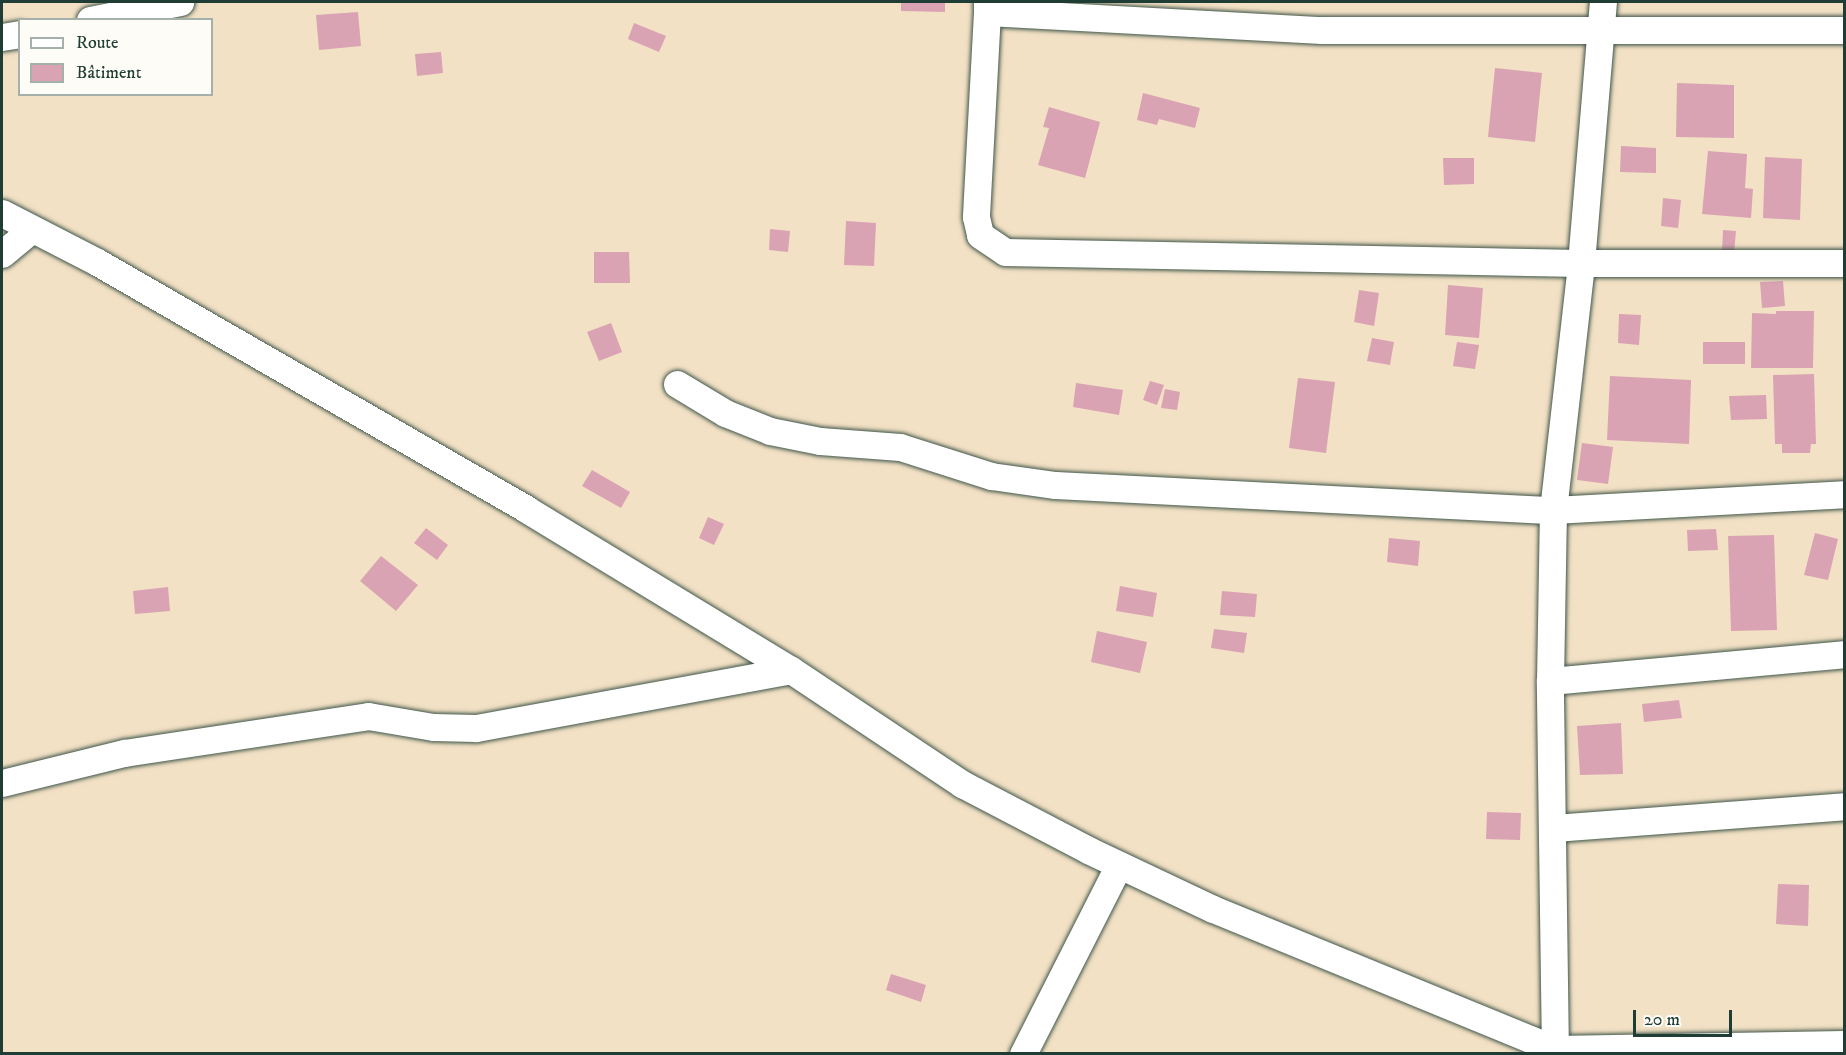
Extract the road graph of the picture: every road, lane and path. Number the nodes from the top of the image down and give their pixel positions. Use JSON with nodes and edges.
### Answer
{"nodes":[{"id":1,"x":180,"y":2,"type":"edge"},
{"id":2,"x":1603,"y":2,"type":"edge"},
{"id":3,"x":987,"y":7,"type":"edge"},
{"id":4,"x":100,"y":18,"type":"edge"},
{"id":5,"x":1845,"y":30,"type":"edge"},
{"id":6,"x":1599,"y":32,"type":"junction"},
{"id":7,"x":18,"y":34,"type":"edge"},
{"id":8,"x":2,"y":37,"type":"edge"},
{"id":9,"x":2,"y":213,"type":"edge"},
{"id":10,"x":31,"y":230,"type":"junction"},
{"id":11,"x":2,"y":255,"type":"edge"},
{"id":12,"x":1581,"y":263,"type":"junction"},
{"id":13,"x":1845,"y":263,"type":"edge"},
{"id":14,"x":678,"y":384,"type":"dead end"},
{"id":15,"x":1845,"y":494,"type":"edge"},
{"id":16,"x":1553,"y":510,"type":"junction"},
{"id":17,"x":1845,"y":654,"type":"edge"},
{"id":18,"x":791,"y":670,"type":"junction"},
{"id":19,"x":1550,"y":681,"type":"junction"},
{"id":20,"x":2,"y":783,"type":"edge"},
{"id":21,"x":1845,"y":806,"type":"edge"},
{"id":22,"x":1554,"y":828,"type":"junction"},
{"id":23,"x":1119,"y":865,"type":"junction"},
{"id":24,"x":1845,"y":1044,"type":"edge"},
{"id":25,"x":1555,"y":1051,"type":"edge"},
{"id":26,"x":1023,"y":1053,"type":"edge"}],
"edges":[{"from":1,"to":4,"type":"street"},
{"from":2,"to":6,"type":"street"},
{"from":3,"to":6,"type":"street"},
{"from":3,"to":12,"type":"street"},
{"from":5,"to":6,"type":"street"},
{"from":6,"to":12,"type":"street"},
{"from":7,"to":8,"type":"street"},
{"from":9,"to":10,"type":"street"},
{"from":10,"to":11,"type":"street"},
{"from":10,"to":18,"type":"street"},
{"from":12,"to":13,"type":"street"},
{"from":12,"to":16,"type":"street"},
{"from":14,"to":16,"type":"street"},
{"from":15,"to":16,"type":"street"},
{"from":16,"to":19,"type":"street"},
{"from":17,"to":19,"type":"street"},
{"from":18,"to":20,"type":"street"},
{"from":18,"to":23,"type":"street"},
{"from":19,"to":22,"type":"street"},
{"from":21,"to":22,"type":"street"},
{"from":22,"to":25,"type":"street"},
{"from":23,"to":25,"type":"street"},
{"from":23,"to":26,"type":"street"},
{"from":24,"to":25,"type":"street"}]}
